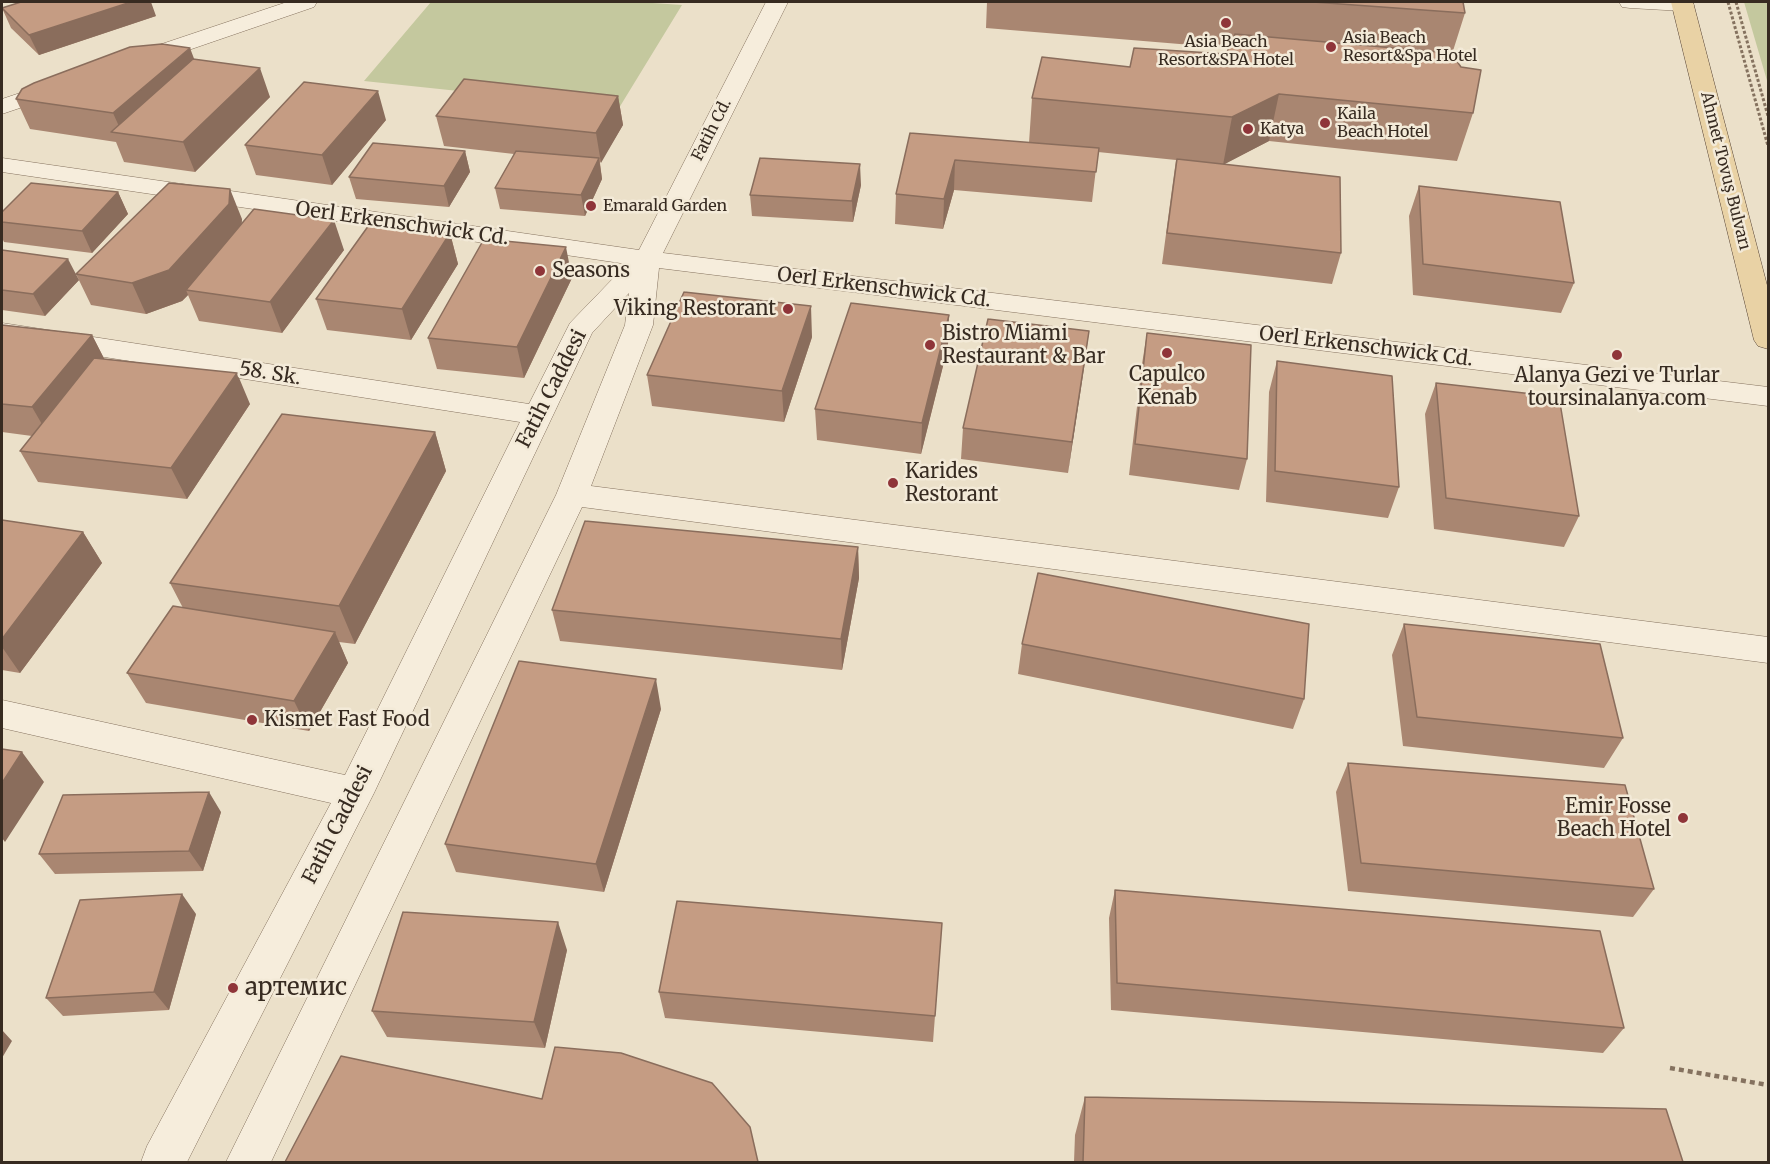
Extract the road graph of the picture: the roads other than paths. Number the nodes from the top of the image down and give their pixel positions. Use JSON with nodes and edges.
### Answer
{"nodes":[{"id":1,"x":306,"y":2,"type":"edge"},
{"id":2,"x":777,"y":2,"type":"edge"},
{"id":3,"x":1630,"y":2,"type":"edge"},
{"id":4,"x":1683,"y":3,"type":"edge"},
{"id":5,"x":114,"y":68,"type":"edge"},
{"id":6,"x":81,"y":80,"type":"edge"},
{"id":7,"x":2,"y":107,"type":"edge"},
{"id":8,"x":2,"y":165,"type":"edge"},
{"id":9,"x":647,"y":259,"type":"junction"},
{"id":10,"x":2,"y":332,"type":"edge"},
{"id":11,"x":1768,"y":340,"type":"edge"},
{"id":12,"x":1768,"y":397,"type":"edge"},
{"id":13,"x":538,"y":416,"type":"junction"},
{"id":14,"x":572,"y":495,"type":"junction"},
{"id":15,"x":1768,"y":650,"type":"edge"},
{"id":16,"x":2,"y":714,"type":"edge"},
{"id":17,"x":355,"y":793,"type":"junction"},
{"id":18,"x":163,"y":1162,"type":"edge"},
{"id":19,"x":248,"y":1162,"type":"edge"}],
"edges":[{"from":1,"to":5,"type":"street"},
{"from":2,"to":9,"type":"street","name":"Fatih Cd."},
{"from":3,"to":4,"type":"street"},
{"from":4,"to":11,"type":"main road","name":"Ahmet Tovuş Bulvarı"},
{"from":6,"to":7,"type":"street"},
{"from":8,"to":9,"type":"street","name":"Oerl Erkenschwick Cd."},
{"from":9,"to":12,"type":"street","name":"Oerl Erkenschwick Cd."},
{"from":9,"to":13,"type":"street","name":"Fatih Caddesi"},
{"from":9,"to":14,"type":"street"},
{"from":10,"to":13,"type":"street","name":"58. Sk."},
{"from":13,"to":17,"type":"street","name":"Fatih Caddesi"},
{"from":14,"to":15,"type":"street"},
{"from":14,"to":19,"type":"street"},
{"from":16,"to":17,"type":"street"},
{"from":17,"to":18,"type":"street","name":"Fatih Caddesi"}]}
